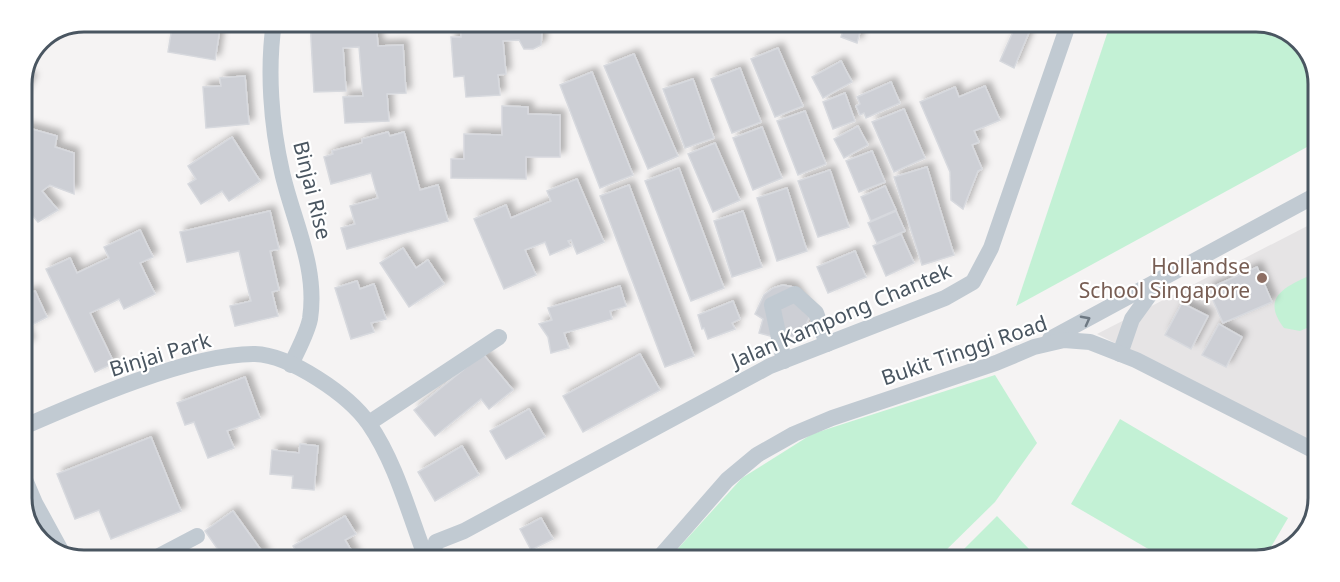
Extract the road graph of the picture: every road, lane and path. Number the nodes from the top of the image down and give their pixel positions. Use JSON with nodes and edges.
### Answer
{"nodes":[{"id":1,"x":272,"y":32,"type":"edge"},
{"id":2,"x":1066,"y":32,"type":"edge"},
{"id":3,"x":1308,"y":199,"type":"edge"},
{"id":4,"x":1161,"y":280,"type":"junction"},
{"id":5,"x":499,"y":337,"type":"dead end"},
{"id":6,"x":827,"y":344,"type":"junction"},
{"id":7,"x":1034,"y":347,"type":"junction"},
{"id":8,"x":1120,"y":354,"type":"junction"},
{"id":9,"x":784,"y":361,"type":"junction"},
{"id":10,"x":291,"y":365,"type":"junction"},
{"id":11,"x":369,"y":423,"type":"junction"},
{"id":12,"x":32,"y":424,"type":"edge"},
{"id":13,"x":1308,"y":448,"type":"edge"},
{"id":14,"x":32,"y":497,"type":"edge"},
{"id":15,"x":197,"y":536,"type":"dead end"},
{"id":16,"x":57,"y":543,"type":"edge"},
{"id":17,"x":170,"y":550,"type":"edge"},
{"id":18,"x":423,"y":550,"type":"edge"},
{"id":19,"x":434,"y":550,"type":"edge"},
{"id":20,"x":666,"y":550,"type":"edge"}],
"edges":[{"from":1,"to":10,"type":"street","name":"Binjai Rise"},
{"from":2,"to":6,"type":"street","name":"Jalan Kampong Chantek"},
{"from":3,"to":4,"type":"street"},
{"from":7,"to":4,"type":"street","one_way":true},
{"from":4,"to":8,"type":"street"},
{"from":5,"to":11,"type":"street"},
{"from":6,"to":9,"type":"street","name":"Jalan Kampong Chantek"},
{"from":6,"to":9,"type":"street"},
{"from":7,"to":8,"type":"street","name":"Bukit Tinggi Road"},
{"from":7,"to":20,"type":"street","name":"Bukit Tinggi Road"},
{"from":8,"to":13,"type":"street","name":"Bukit Tinggi Road"},
{"from":9,"to":19,"type":"street","name":"Jalan Kampong Chantek"},
{"from":10,"to":11,"type":"street","name":"Binjai Park"},
{"from":10,"to":12,"type":"street","name":"Binjai Park"},
{"from":11,"to":18,"type":"street","name":"Binjai Park"},
{"from":14,"to":16,"type":"street"},
{"from":15,"to":17,"type":"street"}]}
